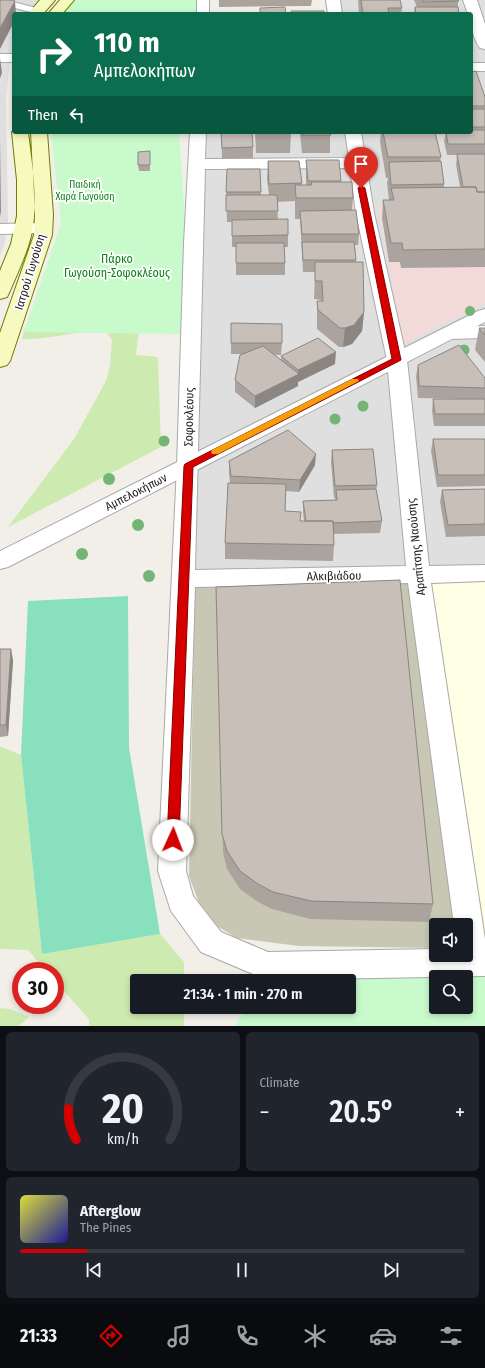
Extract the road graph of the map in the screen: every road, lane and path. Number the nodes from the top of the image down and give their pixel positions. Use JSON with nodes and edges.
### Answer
{"nodes":[{"id":1,"x":48,"y":0,"type":"edge"},
{"id":2,"x":67,"y":0,"type":"edge"},
{"id":3,"x":203,"y":0,"type":"edge"},
{"id":4,"x":333,"y":0,"type":"edge"},
{"id":5,"x":470,"y":0,"type":"edge"},
{"id":6,"x":0,"y":1,"type":"edge"},
{"id":7,"x":33,"y":12,"type":"edge"},
{"id":8,"x":37,"y":12,"type":"edge"},
{"id":9,"x":57,"y":12,"type":"edge"},
{"id":10,"x":202,"y":12,"type":"edge"},
{"id":11,"x":336,"y":12,"type":"edge"},
{"id":12,"x":485,"y":46,"type":"edge"},
{"id":13,"x":0,"y":58,"type":"edge"},
{"id":14,"x":12,"y":58,"type":"edge"},
{"id":15,"x":473,"y":67,"type":"edge"},
{"id":16,"x":485,"y":67,"type":"edge"},
{"id":17,"x":20,"y":134,"type":"edge"},
{"id":18,"x":39,"y":134,"type":"edge"},
{"id":19,"x":198,"y":134,"type":"edge"},
{"id":20,"x":353,"y":134,"type":"edge"},
{"id":21,"x":357,"y":163,"type":"junction"},
{"id":22,"x":197,"y":164,"type":"junction"},
{"id":23,"x":24,"y":228,"type":"junction"},
{"id":24,"x":43,"y":228,"type":"junction"},
{"id":25,"x":0,"y":229,"type":"edge"},
{"id":26,"x":0,"y":294,"type":"edge"},
{"id":27,"x":485,"y":315,"type":"edge"},
{"id":28,"x":485,"y":332,"type":"edge"},
{"id":29,"x":450,"y":333,"type":"junction"},
{"id":30,"x":396,"y":360,"type":"junction"},
{"id":31,"x":0,"y":361,"type":"edge"},
{"id":32,"x":188,"y":466,"type":"junction"},
{"id":33,"x":1,"y":561,"type":"edge"},
{"id":34,"x":485,"y":573,"type":"edge"},
{"id":35,"x":418,"y":574,"type":"junction"},
{"id":36,"x":183,"y":579,"type":"junction"},
{"id":37,"x":480,"y":963,"type":"edge"}],
"edges":[{"from":1,"to":8,"type":"main road"},
{"from":2,"to":9,"type":"main road"},
{"from":3,"to":10,"type":"street"},
{"from":4,"to":11,"type":"street"},
{"from":5,"to":12,"type":"street"},
{"from":6,"to":7,"type":"lane"},
{"from":13,"to":14,"type":"street"},
{"from":15,"to":16,"type":"street"},
{"from":17,"to":23,"type":"main road","name":"Ιατρού Γωγούση"},
{"from":18,"to":24,"type":"main road","name":"Ιατρού Γωγούση"},
{"from":19,"to":22,"type":"street","name":"Σοφοκλέους"},
{"from":20,"to":21,"type":"street","name":"Αραπίτσης Ναούσης"},
{"from":21,"to":22,"type":"street"},
{"from":21,"to":30,"type":"street","name":"Αραπίτσης Ναούσης"},
{"from":22,"to":32,"type":"street","name":"Σοφοκλέους"},
{"from":23,"to":24,"type":"street"},
{"from":23,"to":25,"type":"street"},
{"from":23,"to":26,"type":"main road","name":"Ιατρού Γωγούση"},
{"from":24,"to":31,"type":"main road","name":"Ιατρού Γωγούση"},
{"from":27,"to":29,"type":"street","name":"Αμπελοκήπων"},
{"from":28,"to":29,"type":"street"},
{"from":29,"to":30,"type":"street","name":"Αμπελοκήπων"},
{"from":30,"to":32,"type":"street","name":"Αμπελοκήπων"},
{"from":30,"to":35,"type":"street","name":"Αραπίτσης Ναούσης"},
{"from":32,"to":33,"type":"street","name":"Αμπελοκήπων"},
{"from":32,"to":36,"type":"street","name":"Σοφοκλέους"},
{"from":34,"to":35,"type":"street","name":"Αλκιβιάδου"},
{"from":35,"to":36,"type":"street","name":"Αλκιβιάδου"},
{"from":35,"to":37,"type":"street","name":"Αραπίτσης Ναούσης"},
{"from":36,"to":37,"type":"street","name":"Σοφοκλέους"}]}
